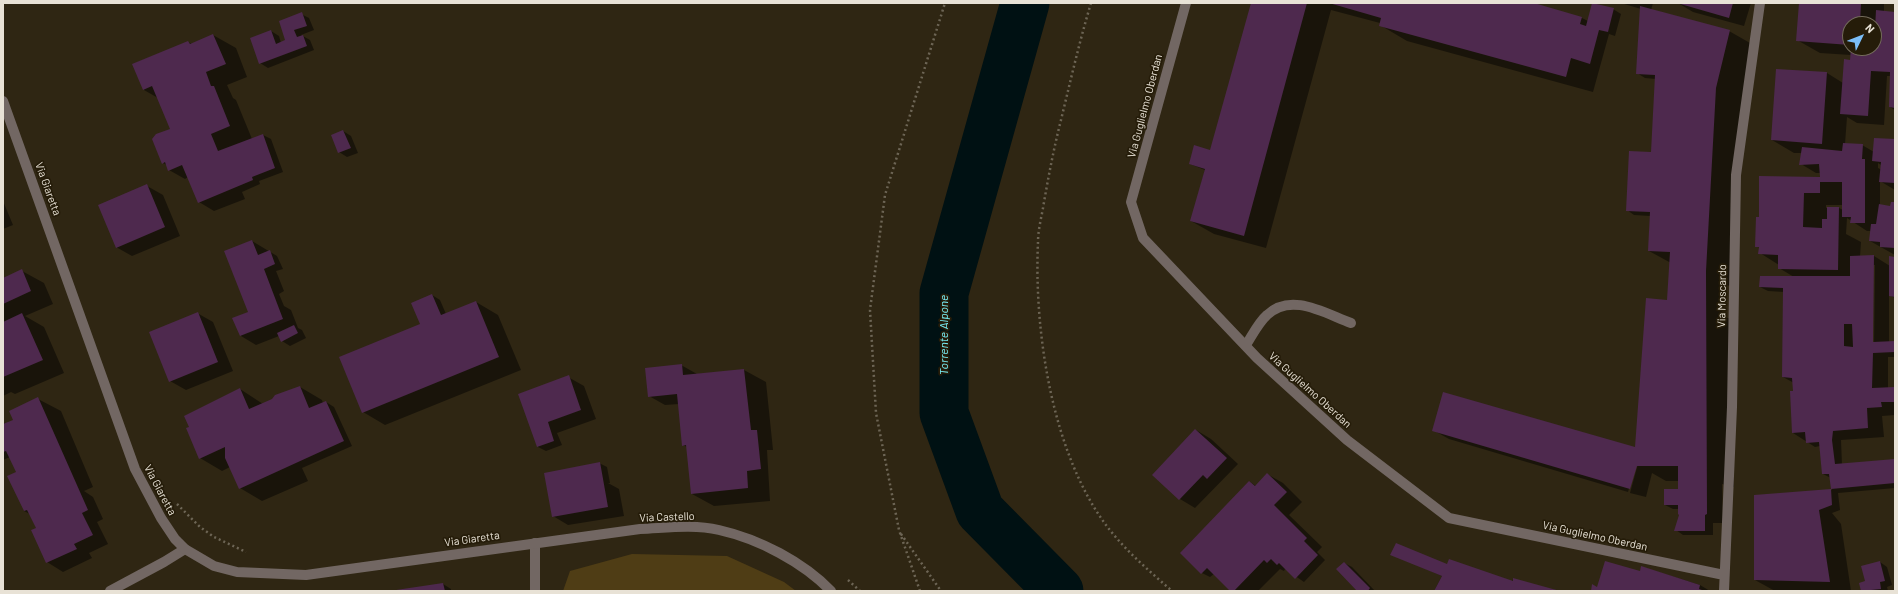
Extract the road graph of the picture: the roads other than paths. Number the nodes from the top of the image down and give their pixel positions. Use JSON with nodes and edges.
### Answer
{"nodes":[{"id":1,"x":1186,"y":3,"type":"edge"},
{"id":2,"x":1760,"y":3,"type":"edge"},
{"id":3,"x":3,"y":101,"type":"edge"},
{"id":4,"x":1351,"y":323,"type":"dead end"},
{"id":5,"x":1246,"y":346,"type":"junction"},
{"id":6,"x":535,"y":543,"type":"junction"},
{"id":7,"x":185,"y":549,"type":"junction"},
{"id":8,"x":1724,"y":575,"type":"junction"},
{"id":9,"x":110,"y":591,"type":"edge"},
{"id":10,"x":535,"y":591,"type":"edge"},
{"id":11,"x":831,"y":591,"type":"edge"},
{"id":12,"x":1724,"y":591,"type":"edge"}],
"edges":[{"from":1,"to":5,"type":"street","name":"Via Guglielmo Oberdan"},
{"from":2,"to":8,"type":"street","name":"Via Moscardo"},
{"from":3,"to":7,"type":"street","name":"Via Giaretta"},
{"from":4,"to":5,"type":"street"},
{"from":5,"to":8,"type":"street","name":"Via Guglielmo Oberdan"},
{"from":6,"to":7,"type":"street","name":"Via Giaretta"},
{"from":6,"to":10,"type":"street"},
{"from":6,"to":11,"type":"street","name":"Via Castello"},
{"from":7,"to":9,"type":"street"},
{"from":8,"to":12,"type":"street","name":"Via Moscardo"}]}
